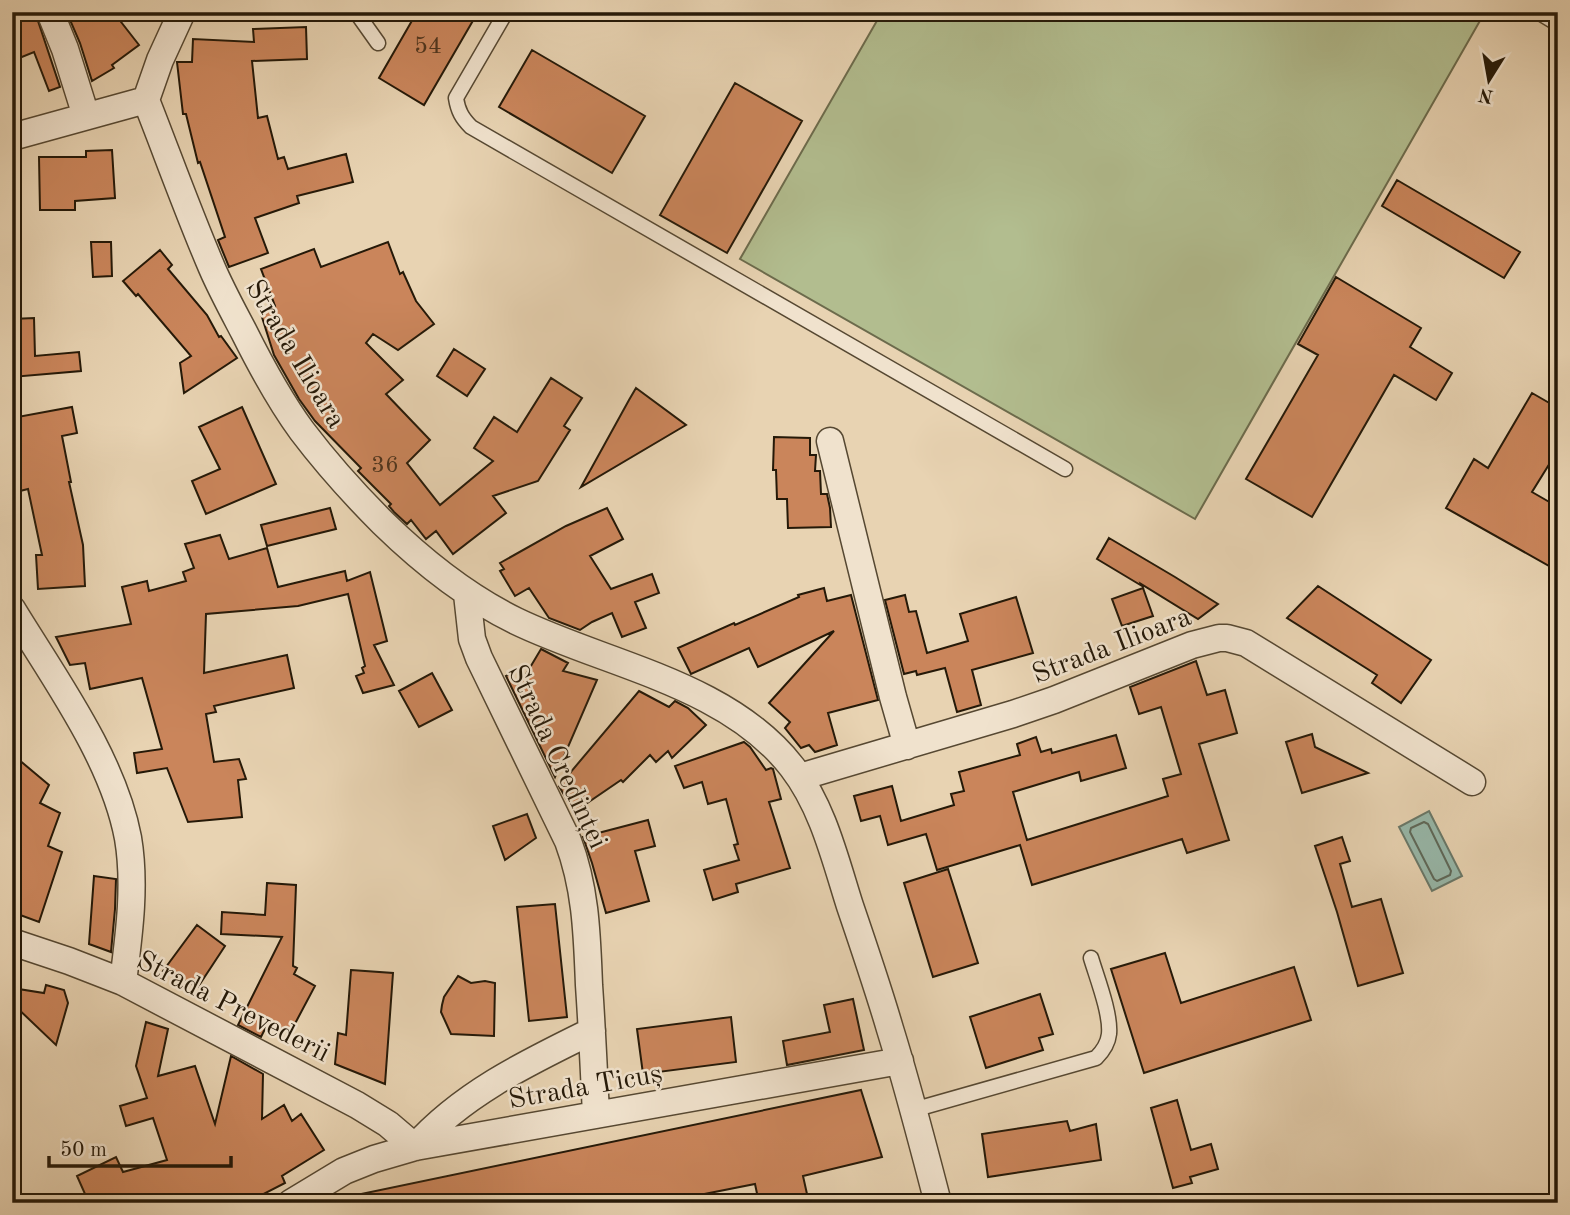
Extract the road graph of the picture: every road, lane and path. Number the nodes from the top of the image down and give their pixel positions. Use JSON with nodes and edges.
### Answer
{"nodes":[{"id":1,"x":50,"y":12,"type":"edge"},
{"id":2,"x":182,"y":12,"type":"edge"},
{"id":3,"x":356,"y":12,"type":"edge"},
{"id":4,"x":506,"y":12,"type":"edge"},
{"id":5,"x":1538,"y":12,"type":"edge"},
{"id":6,"x":1558,"y":24,"type":"edge"},
{"id":7,"x":378,"y":44,"type":"dead end"},
{"id":8,"x":146,"y":100,"type":"junction"},
{"id":9,"x":86,"y":116,"type":"junction"},
{"id":10,"x":12,"y":137,"type":"edge"},
{"id":11,"x":830,"y":441,"type":"dead end"},
{"id":12,"x":1065,"y":469,"type":"dead end"},
{"id":13,"x":467,"y":594,"type":"junction"},
{"id":14,"x":12,"y":609,"type":"edge"},
{"id":15,"x":907,"y":746,"type":"junction"},
{"id":16,"x":800,"y":777,"type":"junction"},
{"id":17,"x":1472,"y":782,"type":"dead end"},
{"id":18,"x":12,"y":942,"type":"edge"},
{"id":19,"x":1091,"y":958,"type":"dead end"},
{"id":20,"x":123,"y":982,"type":"junction"},
{"id":21,"x":592,"y":1031,"type":"junction"},
{"id":22,"x":900,"y":1061,"type":"junction"},
{"id":23,"x":913,"y":1110,"type":"junction"},
{"id":24,"x":596,"y":1115,"type":"junction"},
{"id":25,"x":415,"y":1147,"type":"junction"},
{"id":26,"x":291,"y":1203,"type":"edge"},
{"id":27,"x":938,"y":1203,"type":"edge"}],
"edges":[{"from":1,"to":9,"type":"street"},
{"from":2,"to":8,"type":"street"},
{"from":3,"to":7,"type":"lane"},
{"from":4,"to":12,"type":"lane"},
{"from":5,"to":6,"type":"lane"},
{"from":8,"to":9,"type":"street"},
{"from":8,"to":13,"type":"street","name":"Strada Ilioara"},
{"from":9,"to":10,"type":"street"},
{"from":11,"to":15,"type":"street"},
{"from":13,"to":16,"type":"street","name":"Strada Ilioara"},
{"from":13,"to":21,"type":"street","name":"Strada Credinței"},
{"from":14,"to":20,"type":"street"},
{"from":15,"to":16,"type":"street","name":"Strada Ilioara"},
{"from":15,"to":17,"type":"street","name":"Strada Ilioara"},
{"from":16,"to":22,"type":"street","name":"Strada Ilioara"},
{"from":18,"to":20,"type":"street","name":"Strada Prevederii"},
{"from":19,"to":23,"type":"lane"},
{"from":20,"to":25,"type":"street","name":"Strada Prevederii"},
{"from":21,"to":24,"type":"street","name":"Strada Credinței"},
{"from":21,"to":25,"type":"street"},
{"from":22,"to":23,"type":"street","name":"Strada Ilioara"},
{"from":22,"to":24,"type":"street","name":"Strada Ticuș"},
{"from":23,"to":27,"type":"street","name":"Strada Ilioara"},
{"from":24,"to":25,"type":"street","name":"Strada Ticuș"},
{"from":25,"to":26,"type":"street","name":"Strada Ticuș"}]}
